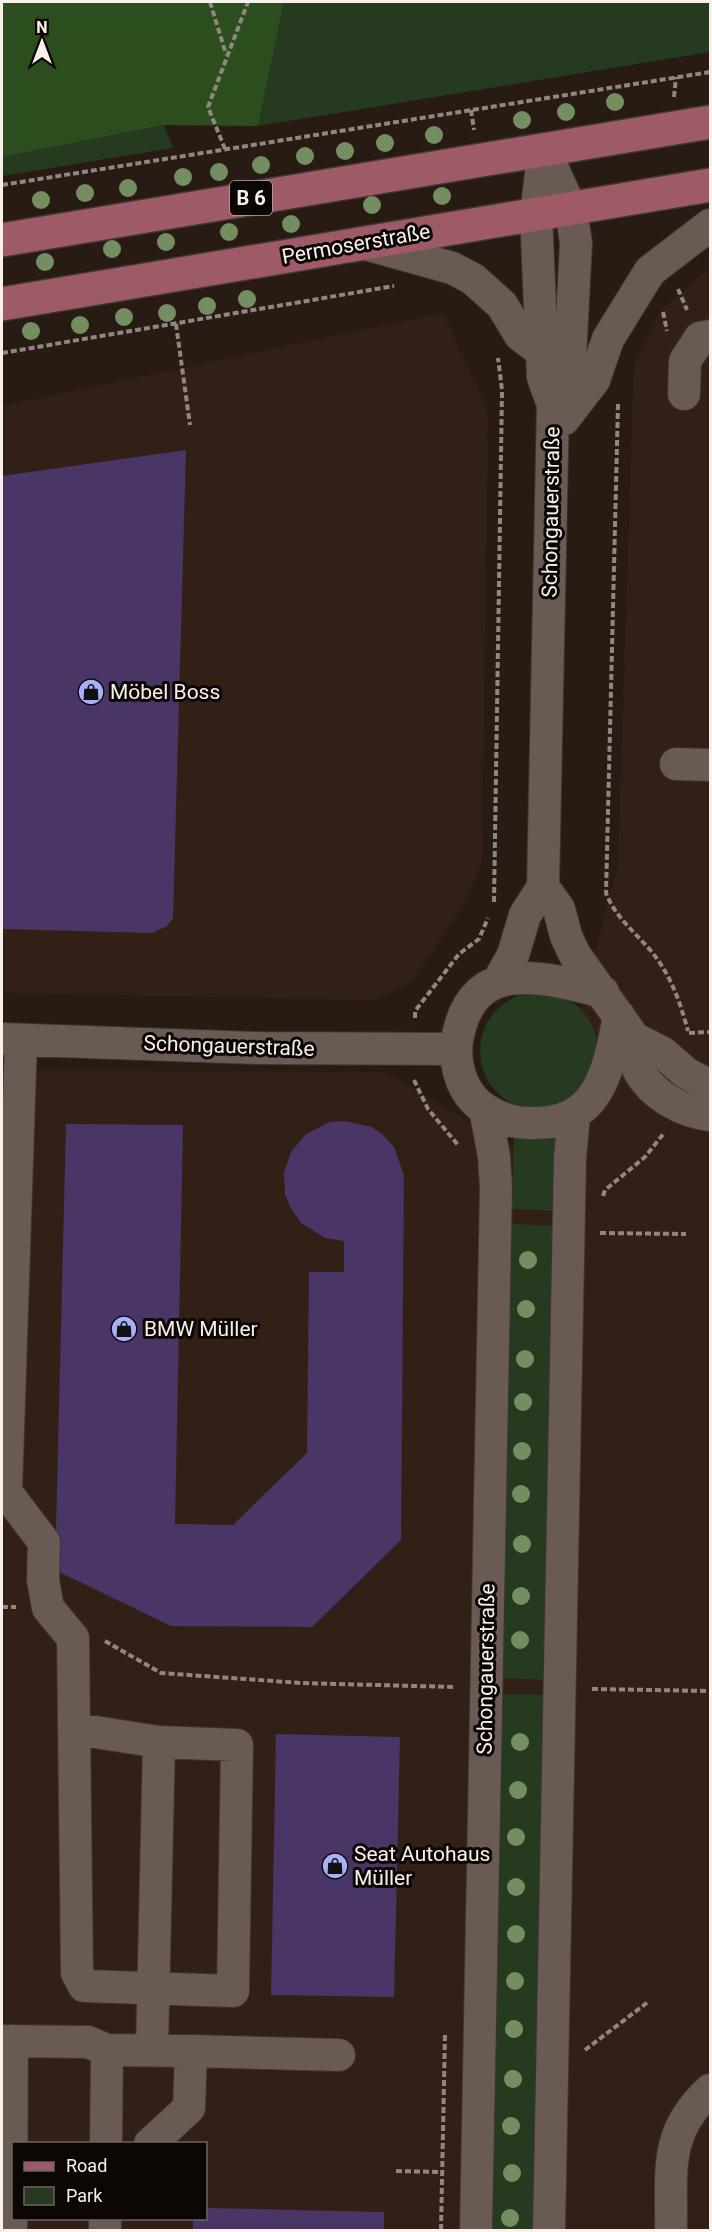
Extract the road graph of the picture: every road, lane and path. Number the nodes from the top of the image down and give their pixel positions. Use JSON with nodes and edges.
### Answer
{"nodes":[{"id":1,"x":210,"y":2,"type":"edge"},
{"id":2,"x":248,"y":2,"type":"edge"},
{"id":3,"x":226,"y":55,"type":"junction"},
{"id":4,"x":711,"y":72,"type":"edge"},
{"id":5,"x":711,"y":122,"type":"edge"},
{"id":6,"x":225,"y":149,"type":"junction"},
{"id":7,"x":544,"y":149,"type":"junction"},
{"id":8,"x":2,"y":185,"type":"edge"},
{"id":9,"x":711,"y":185,"type":"edge"},
{"id":10,"x":571,"y":209,"type":"junction"},
{"id":11,"x":536,"y":214,"type":"junction"},
{"id":12,"x":711,"y":225,"type":"edge"},
{"id":13,"x":2,"y":240,"type":"edge"},
{"id":14,"x":362,"y":243,"type":"junction"},
{"id":15,"x":397,"y":286,"type":"dead end"},
{"id":16,"x":2,"y":304,"type":"edge"},
{"id":17,"x":176,"y":324,"type":"junction"},
{"id":18,"x":711,"y":336,"type":"edge"},
{"id":19,"x":497,"y":351,"type":"dead end"},
{"id":20,"x":541,"y":351,"type":"junction"},
{"id":21,"x":2,"y":353,"type":"edge"},
{"id":22,"x":619,"y":393,"type":"dead end"},
{"id":23,"x":684,"y":394,"type":"dead end"},
{"id":24,"x":553,"y":419,"type":"junction"},
{"id":25,"x":190,"y":425,"type":"dead end"},
{"id":26,"x":676,"y":764,"type":"dead end"},
{"id":27,"x":711,"y":765,"type":"edge"},
{"id":28,"x":543,"y":887,"type":"junction"},
{"id":29,"x":494,"y":905,"type":"dead end"},
{"id":30,"x":490,"y":913,"type":"dead end"},
{"id":31,"x":498,"y":982,"type":"junction"},
{"id":32,"x":619,"y":1015,"type":"junction"},
{"id":33,"x":414,"y":1024,"type":"dead end"},
{"id":34,"x":711,"y":1032,"type":"edge"},
{"id":35,"x":689,"y":1033,"type":"junction"},
{"id":36,"x":11,"y":1040,"type":"edge"},
{"id":37,"x":689,"y":1041,"type":"dead end"},
{"id":38,"x":456,"y":1049,"type":"junction"},
{"id":39,"x":414,"y":1072,"type":"dead end"},
{"id":40,"x":711,"y":1086,"type":"edge"},
{"id":41,"x":485,"y":1109,"type":"junction"},
{"id":42,"x":574,"y":1115,"type":"junction"},
{"id":43,"x":711,"y":1115,"type":"edge"},
{"id":44,"x":460,"y":1155,"type":"dead end"},
{"id":45,"x":599,"y":1233,"type":"dead end"},
{"id":46,"x":686,"y":1234,"type":"dead end"},
{"id":47,"x":2,"y":1607,"type":"edge"},
{"id":48,"x":48,"y":1608,"type":"junction"},
{"id":49,"x":99,"y":1638,"type":"dead end"},
{"id":50,"x":453,"y":1675,"type":"dead end"},
{"id":51,"x":453,"y":1687,"type":"junction"},
{"id":52,"x":592,"y":1689,"type":"dead end"},
{"id":53,"x":711,"y":1691,"type":"edge"},
{"id":54,"x":453,"y":1699,"type":"dead end"},
{"id":55,"x":76,"y":1729,"type":"junction"},
{"id":56,"x":159,"y":1742,"type":"junction"},
{"id":57,"x":153,"y":1990,"type":"junction"},
{"id":58,"x":648,"y":2002,"type":"dead end"},
{"id":59,"x":445,"y":2030,"type":"dead end"},
{"id":60,"x":7,"y":2041,"type":"edge"},
{"id":61,"x":107,"y":2050,"type":"junction"},
{"id":62,"x":152,"y":2050,"type":"junction"},
{"id":63,"x":191,"y":2051,"type":"junction"},
{"id":64,"x":582,"y":2052,"type":"dead end"},
{"id":65,"x":339,"y":2055,"type":"dead end"},
{"id":66,"x":711,"y":2090,"type":"edge"},
{"id":67,"x":106,"y":2142,"type":"edge"},
{"id":68,"x":152,"y":2142,"type":"edge"},
{"id":69,"x":6,"y":2154,"type":"edge"},
{"id":70,"x":396,"y":2171,"type":"dead end"},
{"id":71,"x":442,"y":2172,"type":"junction"},
{"id":72,"x":10,"y":2230,"type":"edge"},
{"id":73,"x":441,"y":2230,"type":"edge"},
{"id":74,"x":476,"y":2230,"type":"edge"},
{"id":75,"x":549,"y":2230,"type":"edge"},
{"id":76,"x":671,"y":2230,"type":"edge"}],
"edges":[{"from":1,"to":3,"type":"path"},
{"from":2,"to":3,"type":"path"},
{"from":3,"to":6,"type":"path"},
{"from":4,"to":6,"type":"path"},
{"from":5,"to":7,"type":"main road","number":"B 6"},
{"from":6,"to":8,"type":"path"},
{"from":7,"to":10,"type":"street","name":"Schongauerstraße"},
{"from":7,"to":11,"type":"street"},
{"from":7,"to":13,"type":"main road","number":"B 6"},
{"from":9,"to":10,"type":"main road","name":"Permoserstraße"},
{"from":10,"to":11,"type":"main road","name":"Permoserstraße"},
{"from":10,"to":24,"type":"street","name":"Schongauerstraße"},
{"from":11,"to":14,"type":"main road","name":"Permoserstraße"},
{"from":11,"to":20,"type":"street"},
{"from":12,"to":24,"type":"street"},
{"from":14,"to":16,"type":"main road","name":"Permoserstraße"},
{"from":14,"to":20,"type":"street"},
{"from":15,"to":17,"type":"path"},
{"from":17,"to":21,"type":"path"},
{"from":17,"to":25,"type":"path"},
{"from":18,"to":23,"type":"street"},
{"from":19,"to":29,"type":"path"},
{"from":20,"to":24,"type":"street"},
{"from":22,"to":35,"type":"path"},
{"from":24,"to":28,"type":"street","name":"Schongauerstraße"},
{"from":26,"to":27,"type":"street"},
{"from":28,"to":31,"type":"street","name":"Schongauerstraße"},
{"from":28,"to":32,"type":"street","name":"Schongauerstraße"},
{"from":30,"to":33,"type":"path"},
{"from":31,"to":32,"type":"street","name":"Schongauerstraße"},
{"from":31,"to":38,"type":"street","name":"Schongauerstraße"},
{"from":32,"to":40,"type":"street","name":"Schongauerstraße"},
{"from":32,"to":42,"type":"street"},
{"from":32,"to":43,"type":"street","name":"Schongauerstraße"},
{"from":34,"to":35,"type":"path"},
{"from":35,"to":37,"type":"path"},
{"from":36,"to":38,"type":"street","name":"Schongauerstraße"},
{"from":36,"to":48,"type":"street"},
{"from":38,"to":41,"type":"street","name":"Schongauerstraße"},
{"from":39,"to":44,"type":"path"},
{"from":41,"to":42,"type":"street","name":"Schongauerstraße"},
{"from":41,"to":74,"type":"street","name":"Schongauerstraße"},
{"from":42,"to":75,"type":"street"},
{"from":45,"to":46,"type":"path"},
{"from":47,"to":48,"type":"path"},
{"from":48,"to":55,"type":"street"},
{"from":49,"to":51,"type":"path"},
{"from":50,"to":51,"type":"path"},
{"from":51,"to":54,"type":"path"},
{"from":52,"to":53,"type":"path"},
{"from":55,"to":56,"type":"street"},
{"from":55,"to":57,"type":"street"},
{"from":56,"to":57,"type":"street"},
{"from":56,"to":57,"type":"street"},
{"from":57,"to":62,"type":"street"},
{"from":58,"to":64,"type":"path"},
{"from":59,"to":71,"type":"path"},
{"from":60,"to":61,"type":"street"},
{"from":60,"to":69,"type":"street"},
{"from":61,"to":62,"type":"street"},
{"from":61,"to":67,"type":"street"},
{"from":62,"to":63,"type":"street"},
{"from":63,"to":65,"type":"street"},
{"from":63,"to":68,"type":"street"},
{"from":66,"to":76,"type":"street"},
{"from":69,"to":72,"type":"street"},
{"from":70,"to":71,"type":"path"},
{"from":71,"to":73,"type":"path"}]}
